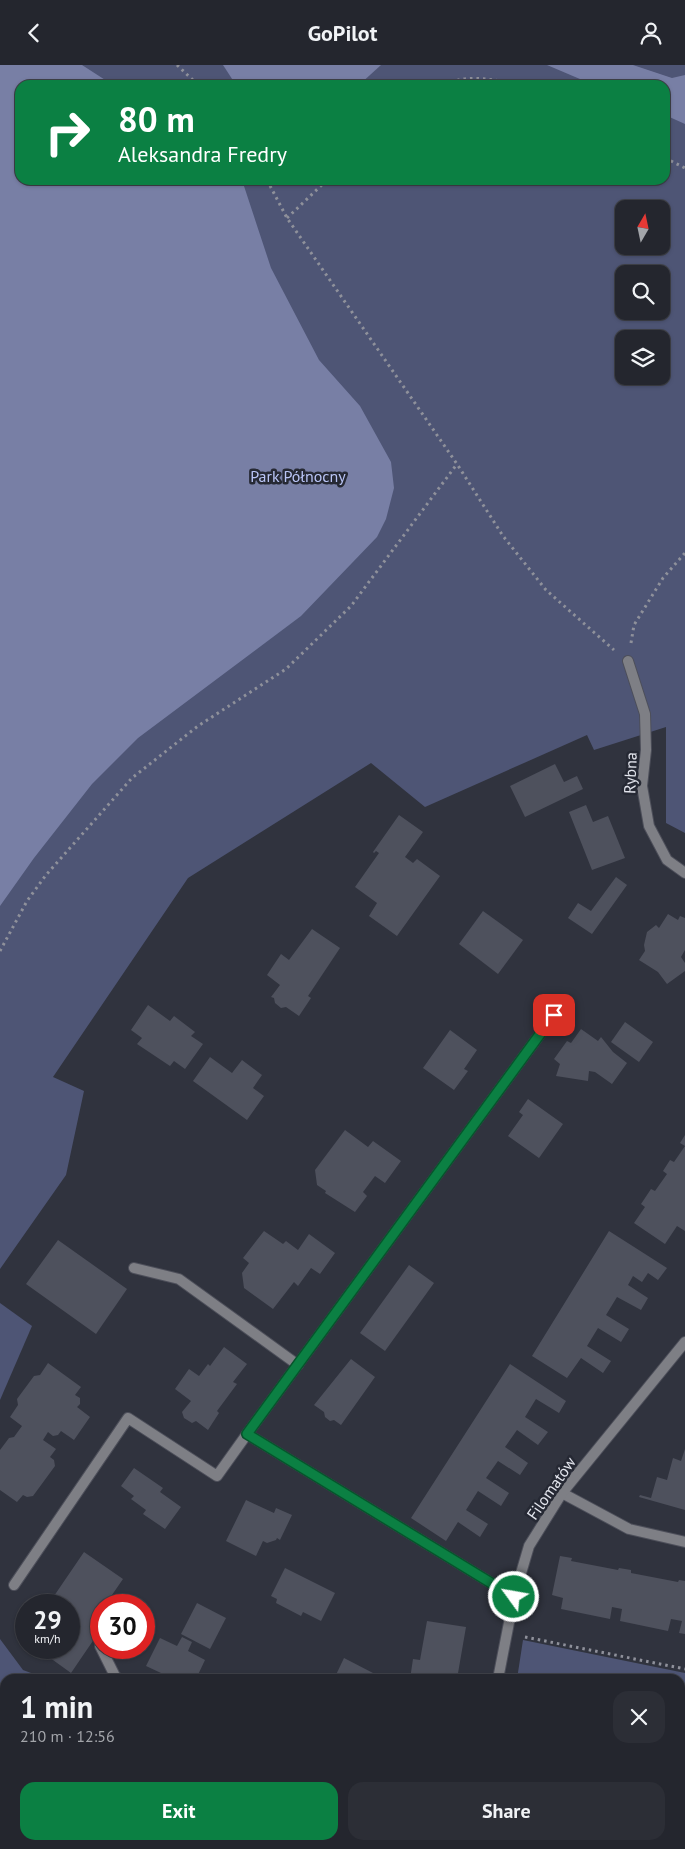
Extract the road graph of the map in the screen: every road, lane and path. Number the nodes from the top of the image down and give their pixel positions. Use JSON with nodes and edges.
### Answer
{"nodes":[{"id":1,"x":177,"y":65,"type":"edge"},
{"id":2,"x":193,"y":80,"type":"edge"},
{"id":3,"x":464,"y":80,"type":"edge"},
{"id":4,"x":490,"y":80,"type":"edge"},
{"id":5,"x":670,"y":160,"type":"edge"},
{"id":6,"x":685,"y":168,"type":"edge"},
{"id":7,"x":270,"y":185,"type":"edge"},
{"id":8,"x":323,"y":185,"type":"edge"},
{"id":9,"x":287,"y":218,"type":"junction"},
{"id":10,"x":457,"y":465,"type":"junction"},
{"id":11,"x":685,"y":553,"type":"edge"},
{"id":12,"x":628,"y":661,"type":"junction"},
{"id":13,"x":685,"y":873,"type":"edge"},
{"id":14,"x":0,"y":951,"type":"edge"},
{"id":15,"x":565,"y":1000,"type":"dead end"},
{"id":16,"x":134,"y":1268,"type":"dead end"},
{"id":17,"x":685,"y":1342,"type":"edge"},
{"id":18,"x":298,"y":1365,"type":"junction"},
{"id":19,"x":247,"y":1434,"type":"junction"},
{"id":20,"x":562,"y":1493,"type":"junction"},
{"id":21,"x":685,"y":1542,"type":"edge"},
{"id":22,"x":14,"y":1585,"type":"dead end"},
{"id":23,"x":514,"y":1597,"type":"junction"},
{"id":24,"x":519,"y":1635,"type":"dead end"},
{"id":25,"x":106,"y":1659,"type":"edge"},
{"id":26,"x":685,"y":1669,"type":"edge"},
{"id":27,"x":114,"y":1674,"type":"edge"},
{"id":28,"x":499,"y":1674,"type":"edge"}],
"edges":[{"from":1,"to":2,"type":"path"},
{"from":3,"to":4,"type":"path"},
{"from":5,"to":6,"type":"path"},
{"from":7,"to":9,"type":"path"},
{"from":8,"to":9,"type":"path"},
{"from":9,"to":10,"type":"path"},
{"from":10,"to":12,"type":"path"},
{"from":10,"to":14,"type":"path"},
{"from":11,"to":12,"type":"path"},
{"from":12,"to":13,"type":"street","name":"Rybna"},
{"from":15,"to":18,"type":"street"},
{"from":16,"to":18,"type":"street"},
{"from":17,"to":20,"type":"street","name":"Filomatów"},
{"from":18,"to":19,"type":"street"},
{"from":19,"to":22,"type":"street"},
{"from":19,"to":23,"type":"street"},
{"from":20,"to":21,"type":"street"},
{"from":20,"to":23,"type":"street","name":"Filomatów"},
{"from":23,"to":28,"type":"street","name":"Filomatów"},
{"from":24,"to":26,"type":"path"},
{"from":25,"to":27,"type":"street"}]}
